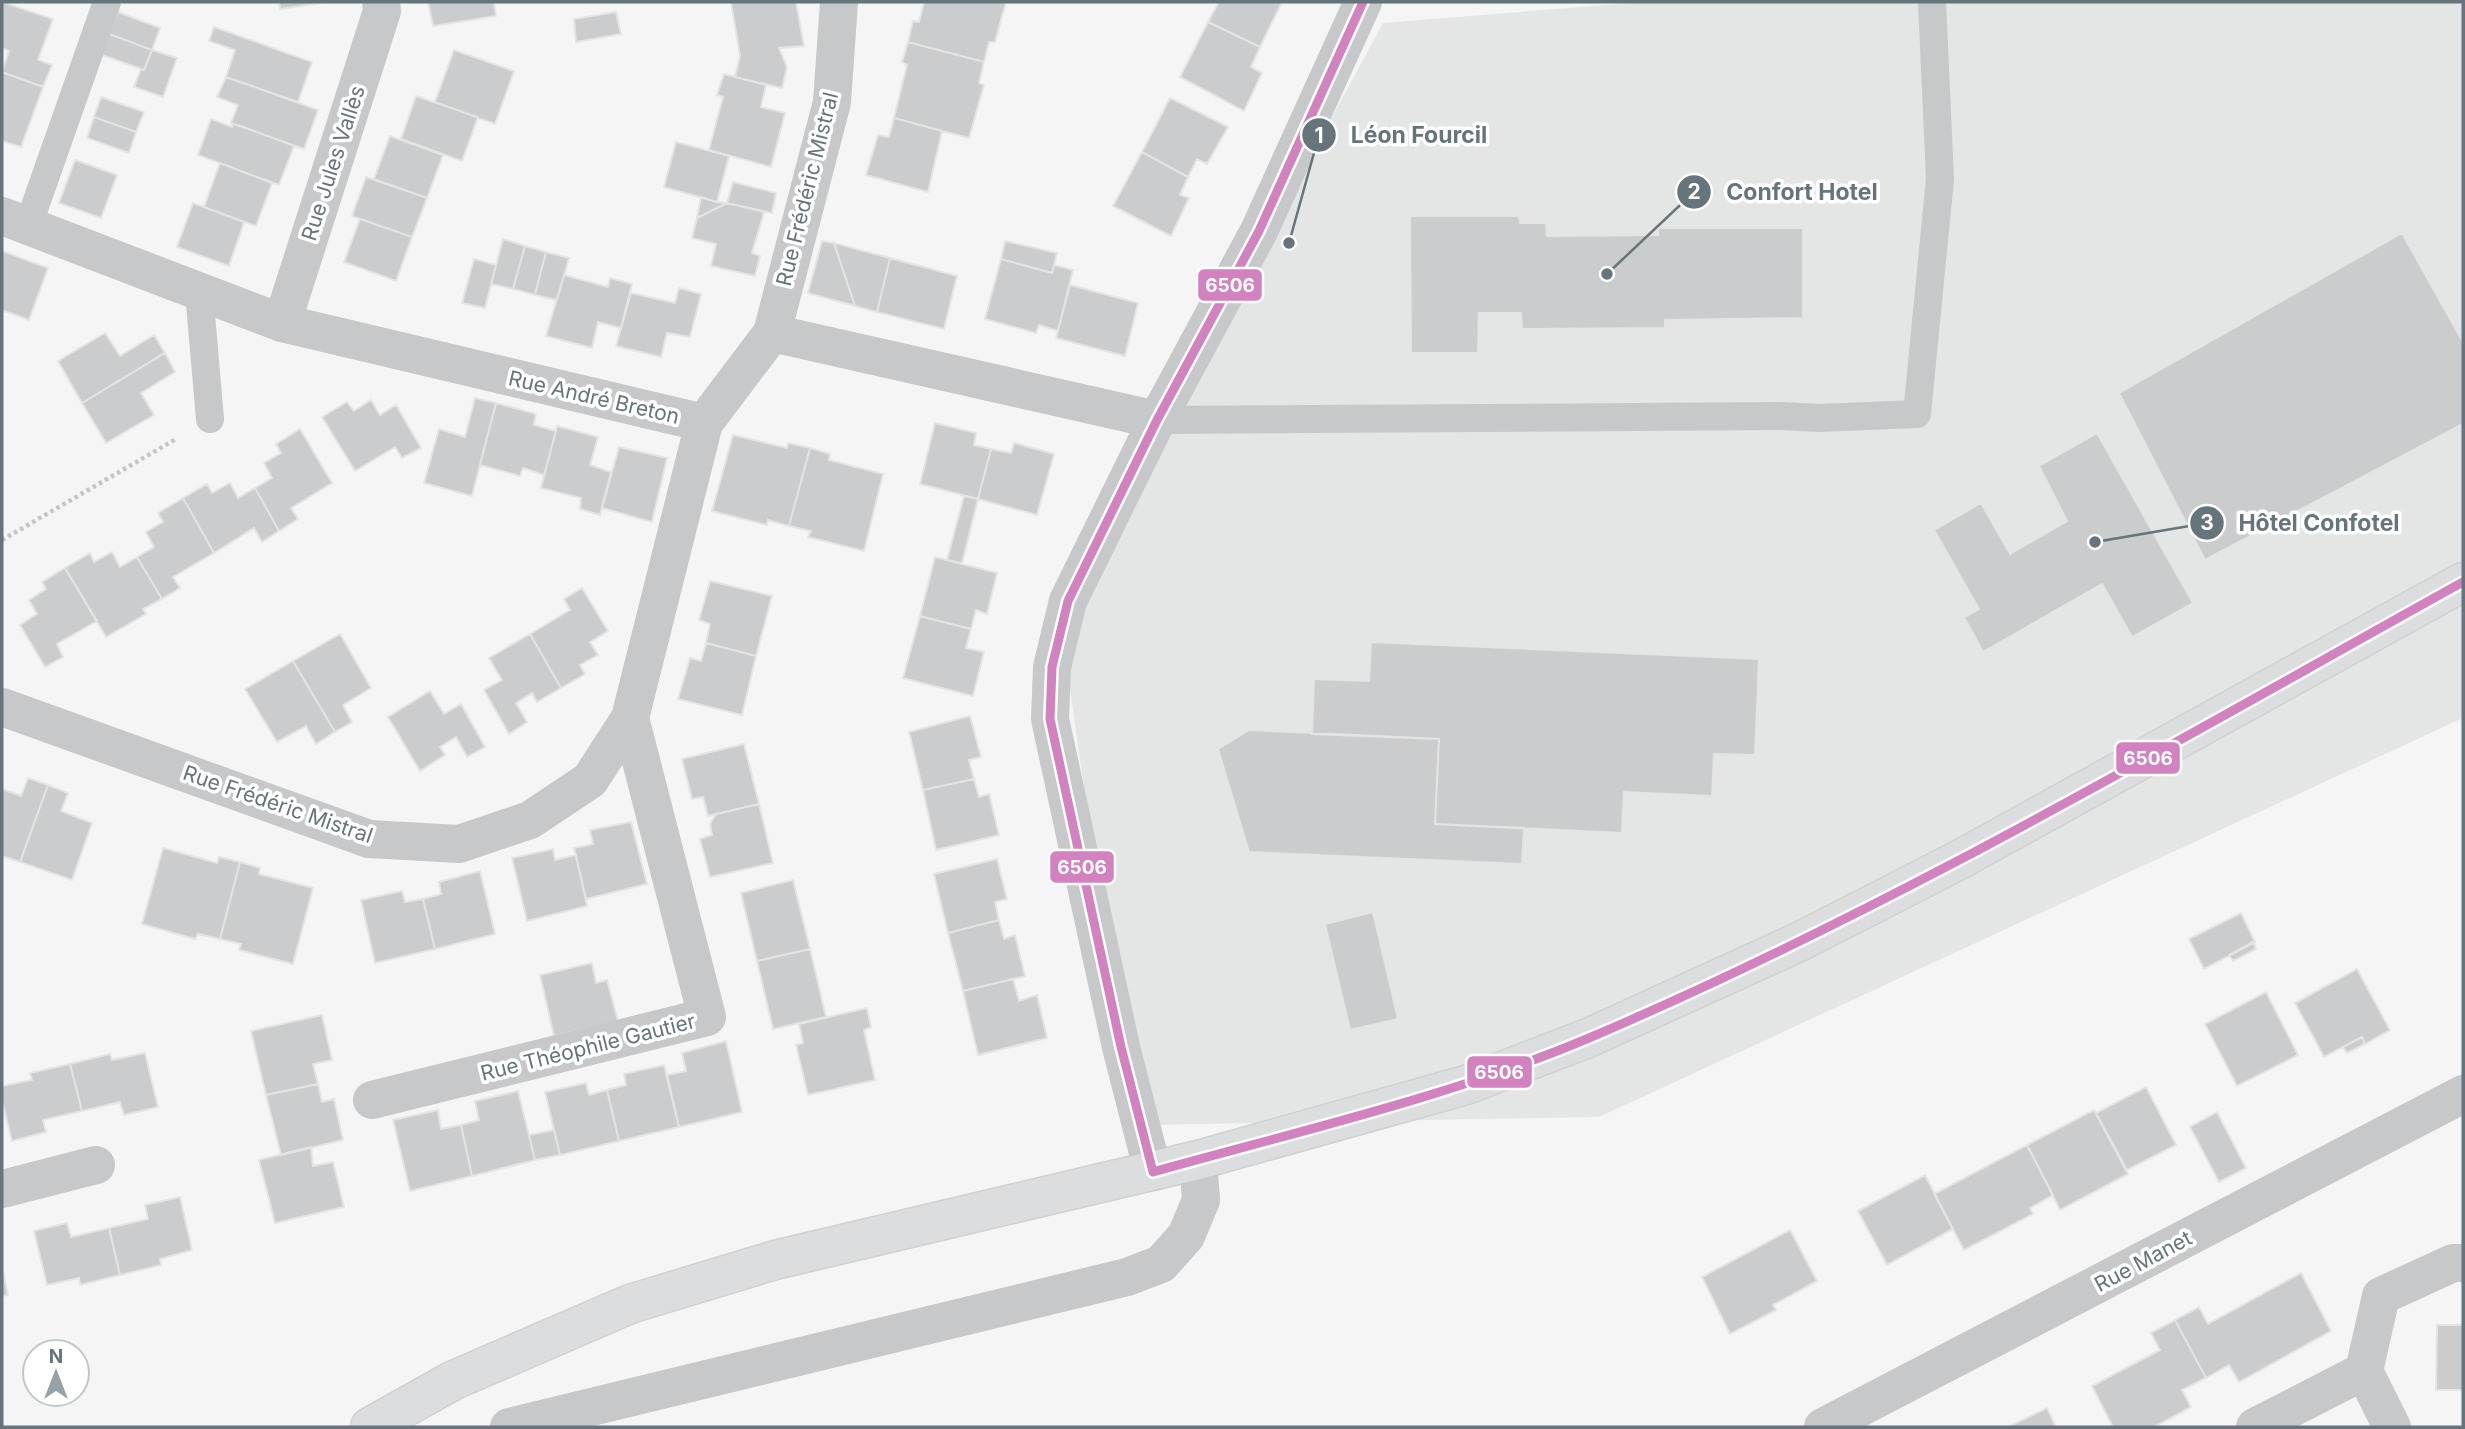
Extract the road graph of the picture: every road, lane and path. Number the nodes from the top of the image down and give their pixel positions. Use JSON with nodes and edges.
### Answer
{"nodes":[{"id":1,"x":107,"y":2,"type":"edge"},
{"id":2,"x":381,"y":2,"type":"edge"},
{"id":3,"x":839,"y":2,"type":"edge"},
{"id":4,"x":1363,"y":2,"type":"edge"},
{"id":5,"x":1933,"y":2,"type":"edge"},
{"id":6,"x":15,"y":221,"type":"edge"},
{"id":7,"x":199,"y":292,"type":"junction"},
{"id":8,"x":282,"y":323,"type":"junction"},
{"id":9,"x":772,"y":332,"type":"junction"},
{"id":10,"x":210,"y":419,"type":"joint"},
{"id":11,"x":1157,"y":420,"type":"junction"},
{"id":12,"x":704,"y":423,"type":"junction"},
{"id":13,"x":2,"y":540,"type":"edge"},
{"id":14,"x":2463,"y":582,"type":"edge"},
{"id":15,"x":2,"y":708,"type":"edge"},
{"id":16,"x":630,"y":718,"type":"junction"},
{"id":17,"x":2463,"y":1094,"type":"edge"},
{"id":18,"x":372,"y":1100,"type":"dead end"},
{"id":19,"x":1198,"y":1160,"type":"junction"},
{"id":20,"x":96,"y":1165,"type":"dead end"},
{"id":21,"x":1153,"y":1172,"type":"junction"},
{"id":22,"x":2,"y":1189,"type":"edge"},
{"id":23,"x":2463,"y":1263,"type":"edge"},
{"id":24,"x":2364,"y":1371,"type":"junction"},
{"id":25,"x":370,"y":1427,"type":"edge"},
{"id":26,"x":509,"y":1427,"type":"edge"},
{"id":27,"x":1823,"y":1427,"type":"edge"},
{"id":28,"x":2255,"y":1427,"type":"edge"},
{"id":29,"x":2392,"y":1427,"type":"edge"}],
"edges":[{"from":1,"to":6,"type":"lane"},
{"from":2,"to":8,"type":"street","name":"Rue Jules Vallès"},
{"from":3,"to":9,"type":"street","name":"Rue Frédéric Mistral"},
{"from":4,"to":11,"type":"street"},
{"from":5,"to":11,"type":"lane"},
{"from":6,"to":7,"type":"street","name":"Rue André Breton"},
{"from":7,"to":8,"type":"street","name":"Rue André Breton"},
{"from":7,"to":10,"type":"lane"},
{"from":8,"to":12,"type":"street","name":"Rue André Breton"},
{"from":9,"to":11,"type":"street"},
{"from":9,"to":12,"type":"street","name":"Rue André Breton"},
{"from":10,"to":13,"type":"path"},
{"from":11,"to":21,"type":"street"},
{"from":12,"to":16,"type":"street","name":"Rue Frédéric Mistral"},
{"from":14,"to":19,"type":"main road"},
{"from":15,"to":16,"type":"street","name":"Rue Frédéric Mistral"},
{"from":16,"to":18,"type":"street","name":"Rue Théophile Gautier"},
{"from":17,"to":27,"type":"street","name":"Rue Manet"},
{"from":19,"to":21,"type":"main road"},
{"from":19,"to":26,"type":"street"},
{"from":20,"to":22,"type":"street"},
{"from":21,"to":25,"type":"main road"},
{"from":23,"to":24,"type":"street"},
{"from":24,"to":28,"type":"street"},
{"from":24,"to":29,"type":"street"}]}
